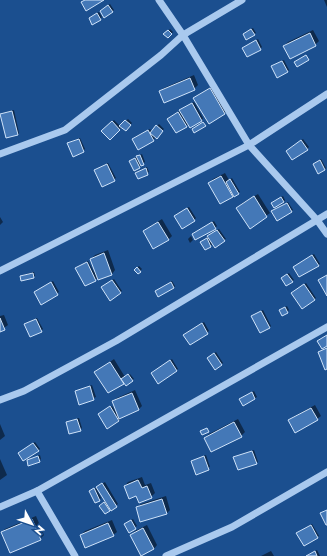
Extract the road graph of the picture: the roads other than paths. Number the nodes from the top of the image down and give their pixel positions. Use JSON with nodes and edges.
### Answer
{"nodes":[{"id":1,"x":159,"y":0,"type":"edge"},
{"id":2,"x":242,"y":0,"type":"edge"},
{"id":3,"x":183,"y":36,"type":"junction"},
{"id":4,"x":327,"y":94,"type":"edge"},
{"id":5,"x":249,"y":145,"type":"junction"},
{"id":6,"x":0,"y":154,"type":"edge"},
{"id":7,"x":327,"y":214,"type":"edge"},
{"id":8,"x":317,"y":220,"type":"junction"},
{"id":9,"x":327,"y":234,"type":"edge"},
{"id":10,"x":0,"y":271,"type":"edge"},
{"id":11,"x":327,"y":327,"type":"edge"},
{"id":12,"x":0,"y":400,"type":"edge"},
{"id":13,"x":327,"y":472,"type":"edge"},
{"id":14,"x":37,"y":491,"type":"junction"},
{"id":15,"x":0,"y":507,"type":"edge"},
{"id":16,"x":75,"y":556,"type":"edge"},
{"id":17,"x":166,"y":556,"type":"edge"}],
"edges":[{"from":1,"to":3,"type":"street"},
{"from":2,"to":3,"type":"street"},
{"from":3,"to":5,"type":"street"},
{"from":3,"to":6,"type":"street"},
{"from":4,"to":5,"type":"street"},
{"from":5,"to":8,"type":"street"},
{"from":5,"to":10,"type":"street"},
{"from":7,"to":8,"type":"street"},
{"from":8,"to":9,"type":"street"},
{"from":8,"to":12,"type":"street"},
{"from":11,"to":14,"type":"street"},
{"from":13,"to":17,"type":"street"},
{"from":14,"to":15,"type":"street"},
{"from":14,"to":16,"type":"street"}]}
